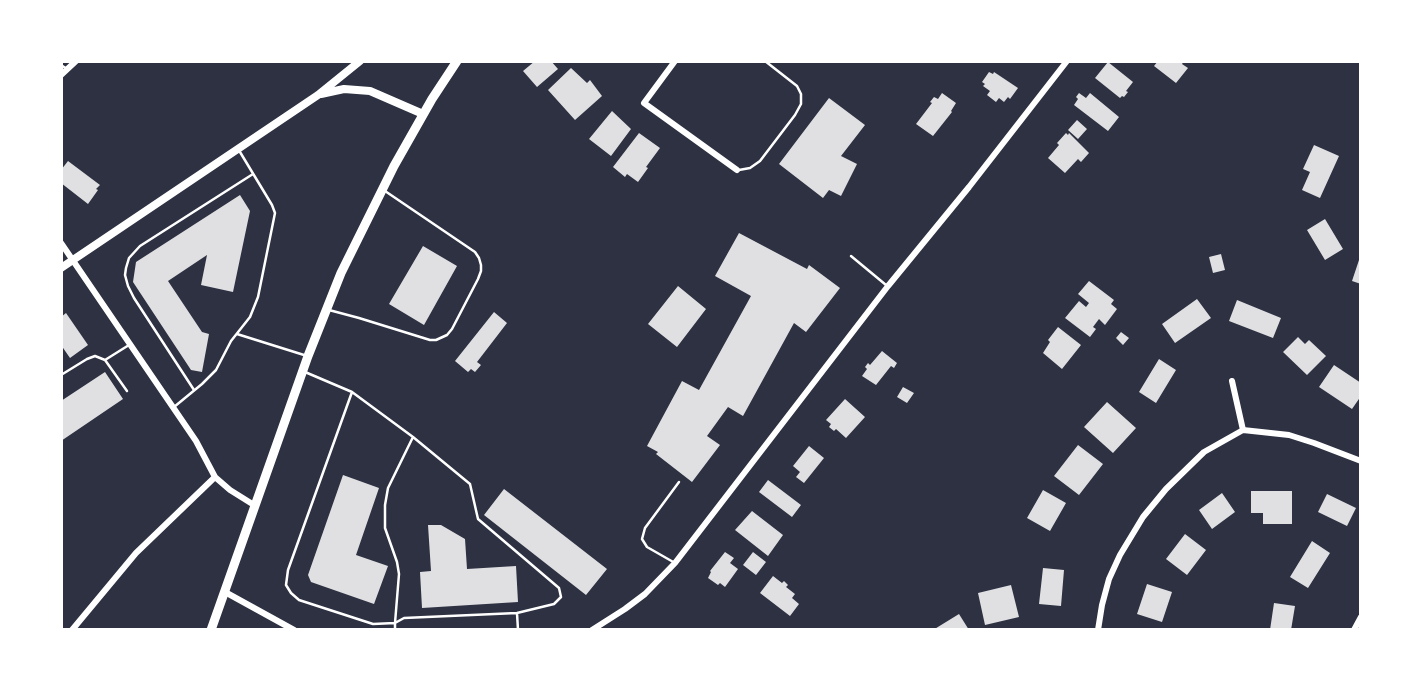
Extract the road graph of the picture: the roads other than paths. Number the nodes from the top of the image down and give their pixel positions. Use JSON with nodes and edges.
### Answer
{"nodes":[{"id":1,"x":76,"y":61,"type":"edge"},
{"id":2,"x":360,"y":61,"type":"edge"},
{"id":3,"x":457,"y":61,"type":"edge"},
{"id":4,"x":675,"y":61,"type":"edge"},
{"id":5,"x":765,"y":61,"type":"edge"},
{"id":6,"x":1067,"y":61,"type":"edge"},
{"id":7,"x":64,"y":67,"type":"edge"},
{"id":8,"x":61,"y":75,"type":"edge"},
{"id":9,"x":318,"y":95,"type":"junction"},
{"id":10,"x":423,"y":114,"type":"junction"},
{"id":11,"x":238,"y":149,"type":"junction"},
{"id":12,"x":737,"y":170,"type":"joint"},
{"id":13,"x":253,"y":174,"type":"junction"},
{"id":14,"x":383,"y":189,"type":"junction"},
{"id":15,"x":61,"y":243,"type":"edge"},
{"id":16,"x":851,"y":256,"type":"dead end"},
{"id":17,"x":73,"y":260,"type":"junction"},
{"id":18,"x":61,"y":268,"type":"edge"},
{"id":19,"x":888,"y":286,"type":"junction"},
{"id":20,"x":326,"y":310,"type":"junction"},
{"id":21,"x":236,"y":334,"type":"junction"},
{"id":22,"x":130,"y":344,"type":"junction"},
{"id":23,"x":308,"y":356,"type":"junction"},
{"id":24,"x":105,"y":360,"type":"junction"},
{"id":25,"x":302,"y":371,"type":"junction"},
{"id":26,"x":61,"y":375,"type":"edge"},
{"id":27,"x":1232,"y":381,"type":"dead end"},
{"id":28,"x":194,"y":390,"type":"junction"},
{"id":29,"x":127,"y":391,"type":"dead end"},
{"id":30,"x":352,"y":392,"type":"junction"},
{"id":31,"x":173,"y":407,"type":"junction"},
{"id":32,"x":1243,"y":430,"type":"junction"},
{"id":33,"x":413,"y":437,"type":"junction"},
{"id":34,"x":1361,"y":461,"type":"edge"},
{"id":35,"x":215,"y":477,"type":"junction"},
{"id":36,"x":679,"y":481,"type":"dead end"},
{"id":37,"x":254,"y":505,"type":"junction"},
{"id":38,"x":676,"y":563,"type":"junction"},
{"id":39,"x":225,"y":592,"type":"junction"},
{"id":40,"x":517,"y":613,"type":"junction"},
{"id":41,"x":1361,"y":617,"type":"edge"},
{"id":42,"x":395,"y":623,"type":"junction"},
{"id":43,"x":72,"y":630,"type":"edge"},
{"id":44,"x":211,"y":630,"type":"edge"},
{"id":45,"x":294,"y":630,"type":"edge"},
{"id":46,"x":395,"y":630,"type":"edge"},
{"id":47,"x":518,"y":630,"type":"edge"},
{"id":48,"x":592,"y":630,"type":"edge"},
{"id":49,"x":1098,"y":630,"type":"edge"},
{"id":50,"x":1354,"y":630,"type":"edge"}],
"edges":[{"from":1,"to":7,"type":"street"},
{"from":2,"to":9,"type":"street"},
{"from":3,"to":10,"type":"main road"},
{"from":4,"to":12,"type":"street"},
{"from":5,"to":12,"type":"lane"},
{"from":6,"to":19,"type":"street"},
{"from":7,"to":8,"type":"street"},
{"from":9,"to":10,"type":"street"},
{"from":9,"to":11,"type":"street"},
{"from":10,"to":14,"type":"main road"},
{"from":11,"to":13,"type":"lane"},
{"from":11,"to":17,"type":"street"},
{"from":13,"to":21,"type":"lane"},
{"from":13,"to":28,"type":"lane"},
{"from":14,"to":20,"type":"main road"},
{"from":14,"to":20,"type":"lane"},
{"from":15,"to":17,"type":"street"},
{"from":16,"to":19,"type":"lane"},
{"from":17,"to":18,"type":"street"},
{"from":17,"to":22,"type":"street"},
{"from":19,"to":38,"type":"street"},
{"from":20,"to":23,"type":"main road"},
{"from":21,"to":23,"type":"lane"},
{"from":21,"to":28,"type":"lane"},
{"from":22,"to":24,"type":"lane"},
{"from":22,"to":31,"type":"street"},
{"from":23,"to":25,"type":"main road"},
{"from":24,"to":26,"type":"lane"},
{"from":24,"to":29,"type":"lane"},
{"from":25,"to":30,"type":"lane"},
{"from":25,"to":37,"type":"main road"},
{"from":27,"to":32,"type":"street"},
{"from":28,"to":31,"type":"lane"},
{"from":30,"to":33,"type":"lane"},
{"from":30,"to":42,"type":"lane"},
{"from":31,"to":35,"type":"street"},
{"from":32,"to":34,"type":"street"},
{"from":32,"to":49,"type":"street"},
{"from":33,"to":40,"type":"lane"},
{"from":33,"to":42,"type":"lane"},
{"from":35,"to":37,"type":"street"},
{"from":35,"to":43,"type":"street"},
{"from":36,"to":38,"type":"lane"},
{"from":37,"to":39,"type":"main road"},
{"from":38,"to":48,"type":"street"},
{"from":39,"to":44,"type":"main road"},
{"from":39,"to":45,"type":"street"},
{"from":40,"to":42,"type":"lane"},
{"from":40,"to":47,"type":"lane"},
{"from":41,"to":50,"type":"street"},
{"from":42,"to":46,"type":"lane"}]}
